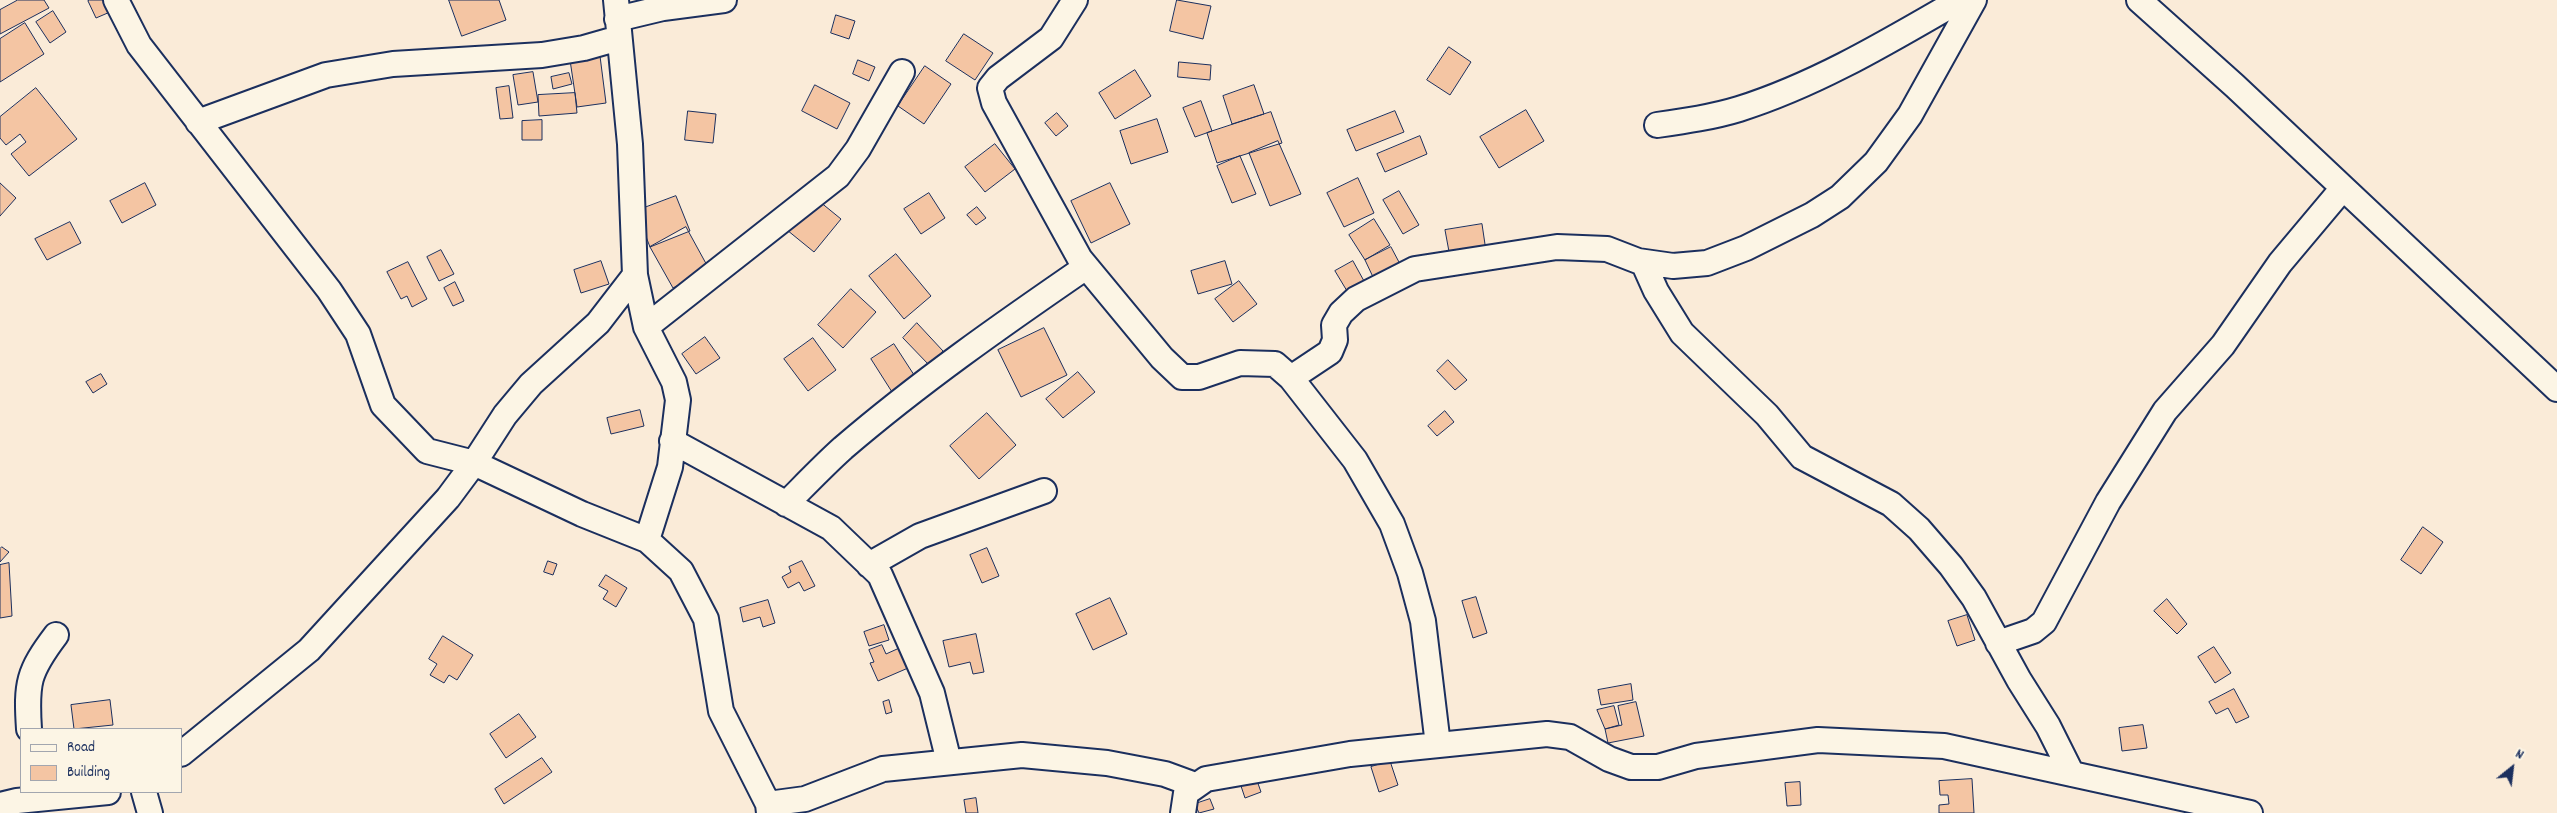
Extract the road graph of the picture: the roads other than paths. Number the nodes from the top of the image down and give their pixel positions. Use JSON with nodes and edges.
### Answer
{"nodes":[{"id":1,"x":116,"y":0,"type":"edge"},
{"id":2,"x":724,"y":0,"type":"edge"},
{"id":3,"x":1075,"y":0,"type":"edge"},
{"id":4,"x":1960,"y":0,"type":"edge"},
{"id":5,"x":1974,"y":0,"type":"edge"},
{"id":6,"x":2139,"y":0,"type":"edge"},
{"id":7,"x":617,"y":19,"type":"edge"},
{"id":8,"x":902,"y":72,"type":"dead end"},
{"id":9,"x":198,"y":122,"type":"junction"},
{"id":10,"x":1658,"y":125,"type":"dead end"},
{"id":11,"x":2343,"y":188,"type":"junction"},
{"id":12,"x":1643,"y":262,"type":"junction"},
{"id":13,"x":1086,"y":267,"type":"junction"},
{"id":14,"x":634,"y":275,"type":"junction"},
{"id":15,"x":646,"y":327,"type":"junction"},
{"id":16,"x":1291,"y":378,"type":"junction"},
{"id":17,"x":2557,"y":389,"type":"edge"},
{"id":18,"x":672,"y":441,"type":"junction"},
{"id":19,"x":474,"y":463,"type":"junction"},
{"id":20,"x":1044,"y":491,"type":"dead end"},
{"id":21,"x":786,"y":504,"type":"junction"},
{"id":22,"x":647,"y":540,"type":"junction"},
{"id":23,"x":869,"y":565,"type":"junction"},
{"id":24,"x":56,"y":635,"type":"dead end"},
{"id":25,"x":1998,"y":642,"type":"junction"},
{"id":26,"x":29,"y":728,"type":"edge"},
{"id":27,"x":1438,"y":745,"type":"junction"},
{"id":28,"x":182,"y":753,"type":"edge"},
{"id":29,"x":949,"y":762,"type":"junction"},
{"id":30,"x":2072,"y":774,"type":"junction"},
{"id":31,"x":1195,"y":785,"type":"junction"},
{"id":32,"x":84,"y":793,"type":"edge"},
{"id":33,"x":144,"y":793,"type":"edge"},
{"id":34,"x":36,"y":795,"type":"edge"},
{"id":35,"x":0,"y":805,"type":"edge"},
{"id":36,"x":768,"y":808,"type":"edge"},
{"id":37,"x":150,"y":813,"type":"edge"},
{"id":38,"x":1183,"y":813,"type":"edge"},
{"id":39,"x":2250,"y":813,"type":"edge"}],
"edges":[{"from":1,"to":9,"type":"street"},
{"from":2,"to":7,"type":"street"},
{"from":3,"to":13,"type":"street"},
{"from":4,"to":10,"type":"street"},
{"from":5,"to":12,"type":"street"},
{"from":6,"to":11,"type":"street"},
{"from":7,"to":9,"type":"street"},
{"from":7,"to":14,"type":"street"},
{"from":8,"to":15,"type":"street"},
{"from":9,"to":19,"type":"street"},
{"from":11,"to":17,"type":"street"},
{"from":11,"to":25,"type":"street"},
{"from":12,"to":16,"type":"street"},
{"from":12,"to":25,"type":"street"},
{"from":13,"to":16,"type":"street"},
{"from":13,"to":21,"type":"street"},
{"from":14,"to":15,"type":"street"},
{"from":14,"to":19,"type":"street"},
{"from":15,"to":18,"type":"street"},
{"from":16,"to":27,"type":"street"},
{"from":18,"to":21,"type":"street"},
{"from":18,"to":22,"type":"street"},
{"from":19,"to":22,"type":"street"},
{"from":19,"to":28,"type":"street"},
{"from":20,"to":23,"type":"street"},
{"from":21,"to":23,"type":"street"},
{"from":22,"to":36,"type":"street"},
{"from":23,"to":29,"type":"street"},
{"from":24,"to":26,"type":"street"},
{"from":25,"to":30,"type":"street"},
{"from":27,"to":30,"type":"street"},
{"from":27,"to":31,"type":"street"},
{"from":29,"to":31,"type":"street"},
{"from":29,"to":36,"type":"street"},
{"from":30,"to":39,"type":"street"},
{"from":31,"to":38,"type":"street"},
{"from":32,"to":34,"type":"street"},
{"from":33,"to":37,"type":"street"},
{"from":34,"to":35,"type":"street"}]}
